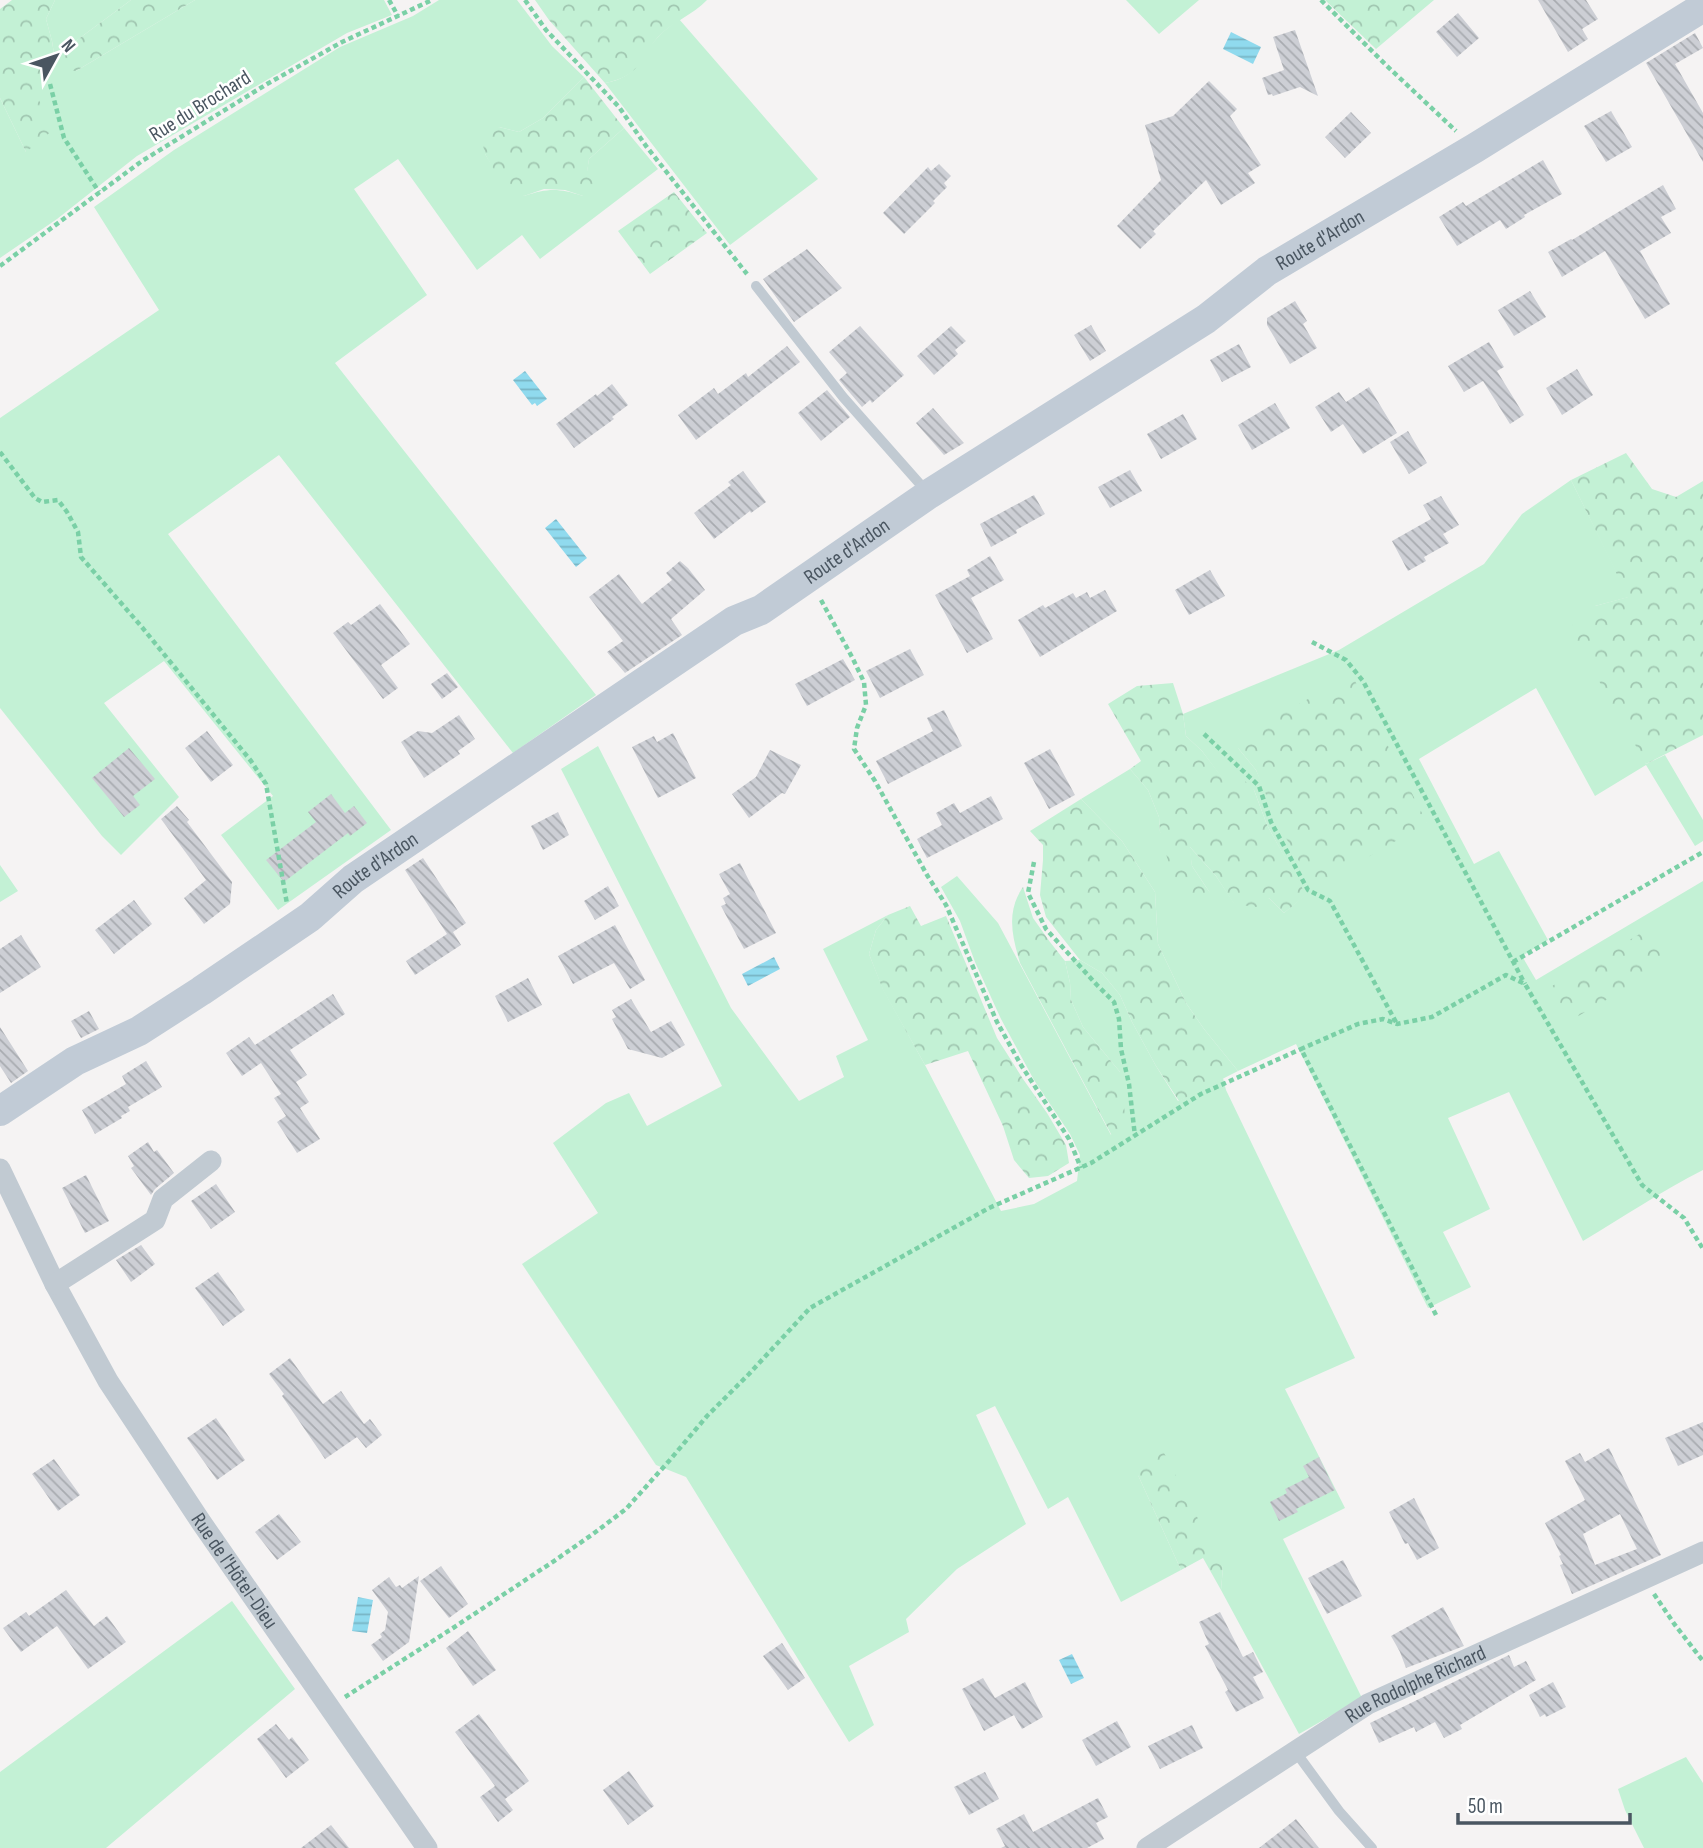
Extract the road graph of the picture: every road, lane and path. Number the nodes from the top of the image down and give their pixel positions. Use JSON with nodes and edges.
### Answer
{"nodes":[{"id":1,"x":389,"y":0,"type":"edge"},
{"id":2,"x":432,"y":0,"type":"edge"},
{"id":3,"x":525,"y":0,"type":"edge"},
{"id":4,"x":1321,"y":0,"type":"edge"},
{"id":5,"x":1703,"y":6,"type":"edge"},
{"id":6,"x":398,"y":16,"type":"junction"},
{"id":7,"x":50,"y":84,"type":"dead end"},
{"id":8,"x":1475,"y":148,"type":"junction"},
{"id":9,"x":99,"y":192,"type":"junction"},
{"id":10,"x":0,"y":266,"type":"edge"},
{"id":11,"x":756,"y":286,"type":"joint"},
{"id":12,"x":0,"y":452,"type":"edge"},
{"id":13,"x":929,"y":494,"type":"junction"},
{"id":14,"x":808,"y":576,"type":"junction"},
{"id":15,"x":1312,"y":642,"type":"dead end"},
{"id":16,"x":1204,"y":733,"type":"dead end"},
{"id":17,"x":1703,"y":852,"type":"edge"},
{"id":18,"x":1034,"y":862,"type":"dead end"},
{"id":19,"x":297,"y":926,"type":"junction"},
{"id":20,"x":1513,"y":961,"type":"junction"},
{"id":21,"x":1525,"y":984,"type":"junction"},
{"id":22,"x":1397,"y":1024,"type":"junction"},
{"id":23,"x":1301,"y":1049,"type":"junction"},
{"id":24,"x":0,"y":1111,"type":"edge"},
{"id":25,"x":1135,"y":1136,"type":"junction"},
{"id":26,"x":211,"y":1161,"type":"dead end"},
{"id":27,"x":1081,"y":1168,"type":"junction"},
{"id":28,"x":0,"y":1169,"type":"edge"},
{"id":29,"x":1703,"y":1249,"type":"edge"},
{"id":30,"x":55,"y":1284,"type":"junction"},
{"id":31,"x":1436,"y":1315,"type":"dead end"},
{"id":32,"x":1703,"y":1552,"type":"edge"},
{"id":33,"x":1645,"y":1578,"type":"junction"},
{"id":34,"x":1703,"y":1661,"type":"edge"},
{"id":35,"x":330,"y":1707,"type":"junction"},
{"id":36,"x":1295,"y":1751,"type":"junction"},
{"id":37,"x":427,"y":1848,"type":"edge"},
{"id":38,"x":1147,"y":1848,"type":"edge"},
{"id":39,"x":1371,"y":1848,"type":"edge"}],
"edges":[{"from":1,"to":6,"type":"path"},
{"from":2,"to":6,"type":"path","name":"Rue du Brochard"},
{"from":3,"to":11,"type":"path"},
{"from":4,"to":8,"type":"path"},
{"from":5,"to":8,"type":"street","name":"Route d'Ardon"},
{"from":6,"to":9,"type":"path","name":"Rue du Brochard"},
{"from":7,"to":9,"type":"path"},
{"from":8,"to":13,"type":"street","name":"Route d'Ardon"},
{"from":9,"to":10,"type":"path","name":"Rue du Brochard"},
{"from":11,"to":13,"type":"lane"},
{"from":12,"to":19,"type":"path"},
{"from":13,"to":14,"type":"street","name":"Route d'Ardon"},
{"from":14,"to":19,"type":"street","name":"Route d'Ardon"},
{"from":14,"to":27,"type":"path"},
{"from":15,"to":20,"type":"path"},
{"from":16,"to":22,"type":"path"},
{"from":17,"to":20,"type":"path"},
{"from":18,"to":25,"type":"path"},
{"from":19,"to":24,"type":"street","name":"Route d'Ardon"},
{"from":20,"to":21,"type":"path"},
{"from":21,"to":22,"type":"path"},
{"from":21,"to":29,"type":"path"},
{"from":22,"to":23,"type":"path"},
{"from":23,"to":25,"type":"path"},
{"from":23,"to":31,"type":"path"},
{"from":25,"to":27,"type":"path"},
{"from":26,"to":30,"type":"street"},
{"from":27,"to":35,"type":"path"},
{"from":28,"to":30,"type":"street","name":"Rue de l'Hôtel-Dieu"},
{"from":30,"to":35,"type":"street","name":"Rue de l'Hôtel-Dieu"},
{"from":32,"to":33,"type":"street","name":"Rue Rodolphe Richard"},
{"from":33,"to":34,"type":"path"},
{"from":33,"to":36,"type":"street","name":"Rue Rodolphe Richard"},
{"from":35,"to":37,"type":"street","name":"Rue de l'Hôtel-Dieu"},
{"from":36,"to":38,"type":"street","name":"Rue Rodolphe Richard"},
{"from":36,"to":39,"type":"lane"}]}
